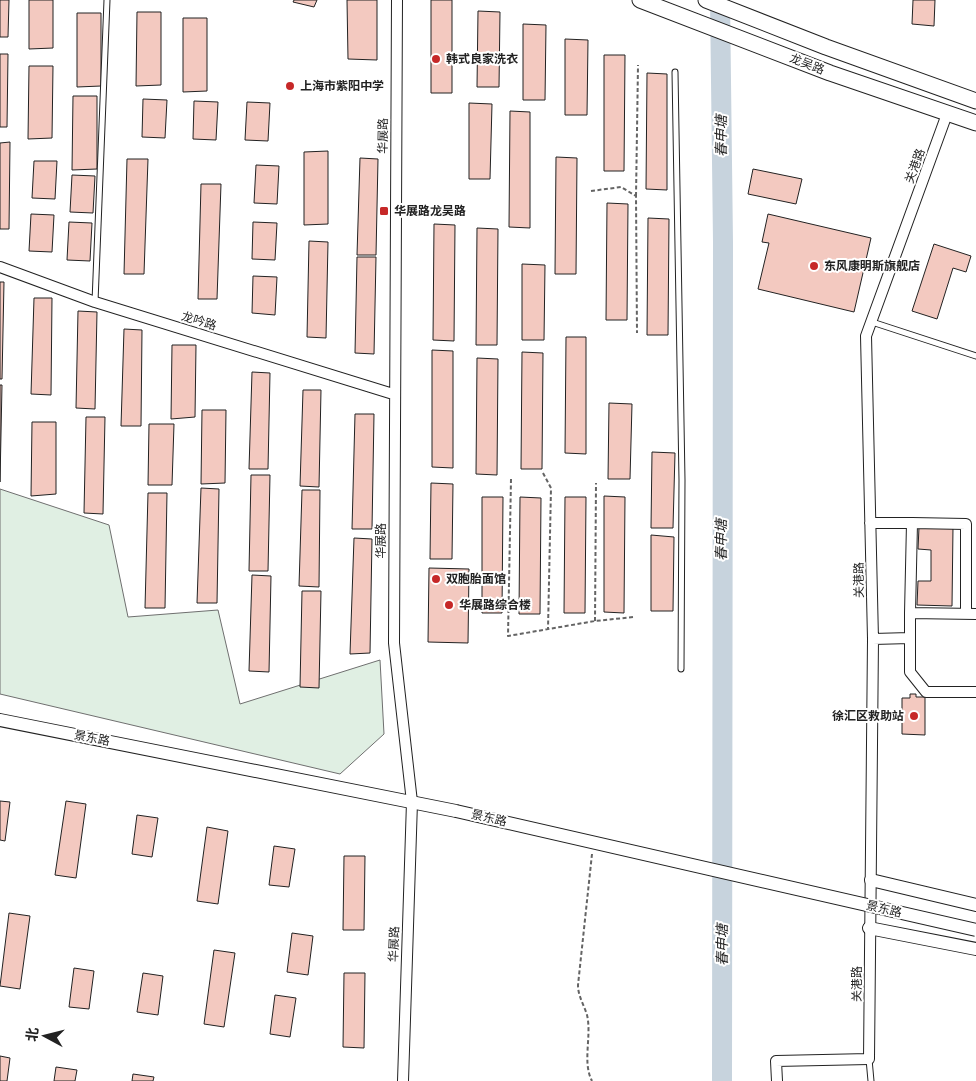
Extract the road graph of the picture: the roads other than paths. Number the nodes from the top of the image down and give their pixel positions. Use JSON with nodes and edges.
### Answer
{"nodes":[{"id":1,"x":107,"y":0,"type":"edge"},
{"id":2,"x":397,"y":0,"type":"edge"},
{"id":3,"x":640,"y":0,"type":"edge"},
{"id":4,"x":706,"y":0,"type":"edge"},
{"id":5,"x":675,"y":72,"type":"dead end"},
{"id":6,"x":976,"y":101,"type":"edge"},
{"id":7,"x":947,"y":114,"type":"junction"},
{"id":8,"x":976,"y":123,"type":"edge"},
{"id":9,"x":0,"y":267,"type":"edge"},
{"id":10,"x":95,"y":302,"type":"junction"},
{"id":11,"x":872,"y":322,"type":"junction"},
{"id":12,"x":976,"y":356,"type":"edge"},
{"id":13,"x":393,"y":394,"type":"junction"},
{"id":14,"x":870,"y":523,"type":"junction"},
{"id":15,"x":912,"y":523,"type":"junction"},
{"id":16,"x":910,"y":613,"type":"junction"},
{"id":17,"x":971,"y":614,"type":"edge"},
{"id":18,"x":910,"y":638,"type":"junction"},
{"id":19,"x":873,"y":639,"type":"junction"},
{"id":20,"x":681,"y":669,"type":"dead end"},
{"id":21,"x":976,"y":692,"type":"edge"},
{"id":22,"x":0,"y":720,"type":"edge"},
{"id":23,"x":412,"y":802,"type":"junction"},
{"id":24,"x":871,"y":880,"type":"junction"},
{"id":25,"x":976,"y":905,"type":"edge"},
{"id":26,"x":870,"y":928,"type":"junction"},
{"id":27,"x":976,"y":930,"type":"edge"},
{"id":28,"x":976,"y":949,"type":"edge"},
{"id":29,"x":869,"y":1059,"type":"junction"},
{"id":30,"x":403,"y":1081,"type":"edge"},
{"id":31,"x":777,"y":1081,"type":"edge"},
{"id":32,"x":871,"y":1081,"type":"edge"}],
"edges":[{"from":1,"to":10,"type":"lane"},
{"from":2,"to":13,"type":"street","name":"华展路"},
{"from":3,"to":7,"type":"main road","name":"龙吴路"},
{"from":4,"to":6,"type":"main road","name":"龙吴路"},
{"from":5,"to":20,"type":"lane"},
{"from":7,"to":8,"type":"main road","name":"龙吴路"},
{"from":7,"to":11,"type":"street","name":"关港路"},
{"from":9,"to":10,"type":"street","name":"龙吟路"},
{"from":10,"to":13,"type":"street","name":"龙吟路"},
{"from":11,"to":12,"type":"lane"},
{"from":11,"to":14,"type":"street","name":"关港路"},
{"from":13,"to":23,"type":"street","name":"华展路"},
{"from":14,"to":15,"type":"street"},
{"from":14,"to":19,"type":"street","name":"关港路"},
{"from":15,"to":16,"type":"street"},
{"from":15,"to":17,"type":"street"},
{"from":16,"to":17,"type":"street"},
{"from":16,"to":18,"type":"street"},
{"from":18,"to":19,"type":"street"},
{"from":18,"to":21,"type":"street"},
{"from":19,"to":24,"type":"street","name":"关港路"},
{"from":22,"to":23,"type":"street","name":"景东路"},
{"from":23,"to":27,"type":"street","name":"景东路","bridge":true},
{"from":23,"to":30,"type":"street","name":"华展路"},
{"from":24,"to":25,"type":"street"},
{"from":24,"to":26,"type":"street","name":"关港路"},
{"from":26,"to":28,"type":"street"},
{"from":26,"to":29,"type":"street","name":"关港路"},
{"from":29,"to":31,"type":"street"},
{"from":29,"to":32,"type":"lane"}]}
